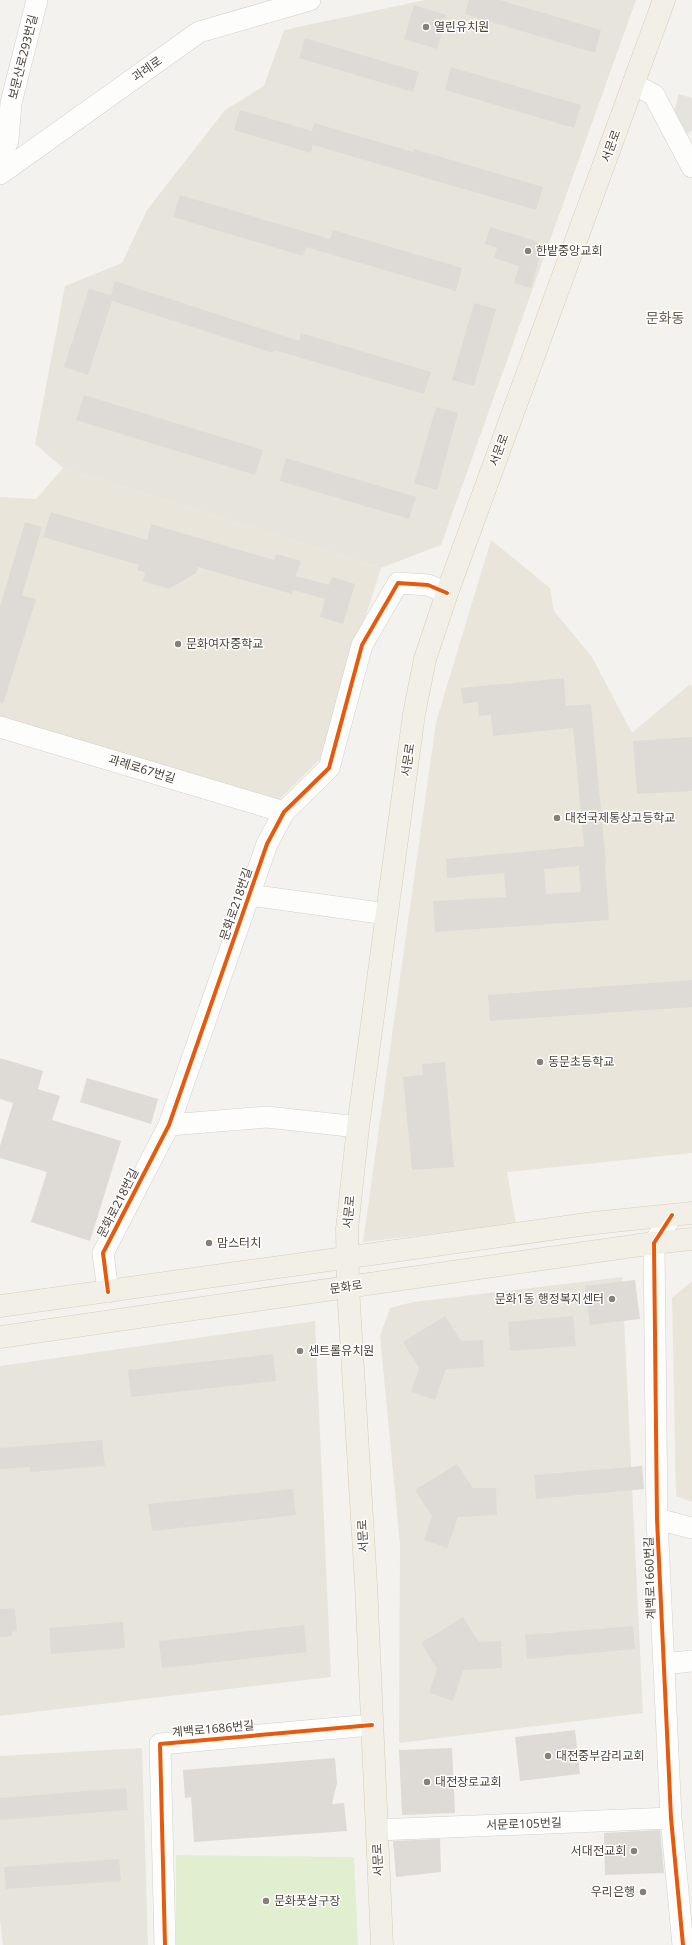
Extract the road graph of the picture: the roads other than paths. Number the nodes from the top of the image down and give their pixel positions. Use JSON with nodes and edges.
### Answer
{"nodes":[{"id":1,"x":37,"y":0,"type":"edge"},
{"id":2,"x":310,"y":0,"type":"edge"},
{"id":3,"x":664,"y":0,"type":"edge"},
{"id":4,"x":263,"y":7,"type":"edge"},
{"id":5,"x":633,"y":84,"type":"junction"},
{"id":6,"x":4,"y":138,"type":"edge"},
{"id":7,"x":0,"y":161,"type":"edge"},
{"id":8,"x":692,"y":167,"type":"edge"},
{"id":9,"x":0,"y":174,"type":"edge"},
{"id":10,"x":447,"y":593,"type":"junction"},
{"id":11,"x":0,"y":727,"type":"edge"},
{"id":12,"x":284,"y":812,"type":"junction"},
{"id":13,"x":250,"y":895,"type":"junction"},
{"id":14,"x":387,"y":914,"type":"junction"},
{"id":15,"x":169,"y":1125,"type":"junction"},
{"id":16,"x":358,"y":1127,"type":"junction"},
{"id":17,"x":682,"y":1214,"type":"edge"},
{"id":18,"x":692,"y":1239,"type":"edge"},
{"id":19,"x":654,"y":1243,"type":"junction"},
{"id":20,"x":348,"y":1258,"type":"junction"},
{"id":21,"x":348,"y":1287,"type":"junction"},
{"id":22,"x":108,"y":1292,"type":"junction"},
{"id":23,"x":0,"y":1306,"type":"edge"},
{"id":24,"x":0,"y":1337,"type":"edge"},
{"id":25,"x":657,"y":1520,"type":"junction"},
{"id":26,"x":692,"y":1528,"type":"edge"},
{"id":27,"x":692,"y":1661,"type":"edge"},
{"id":28,"x":664,"y":1664,"type":"junction"},
{"id":29,"x":372,"y":1725,"type":"junction"},
{"id":30,"x":671,"y":1818,"type":"junction"},
{"id":31,"x":376,"y":1830,"type":"junction"},
{"id":32,"x":165,"y":1945,"type":"edge"},
{"id":33,"x":382,"y":1945,"type":"edge"},
{"id":34,"x":683,"y":1945,"type":"edge"}],
"edges":[{"from":1,"to":6,"type":"street","name":"보문산로293번길"},
{"from":2,"to":4,"type":"street","name":"과례로"},
{"from":3,"to":5,"type":"main road","name":"서문로"},
{"from":4,"to":9,"type":"street","name":"과례로"},
{"from":5,"to":8,"type":"street"},
{"from":5,"to":10,"type":"main road","name":"서문로"},
{"from":6,"to":7,"type":"street","name":"보문산로293번길"},
{"from":10,"to":12,"type":"street","name":"문화로218번길"},
{"from":10,"to":14,"type":"main road","name":"서문로"},
{"from":11,"to":12,"type":"street","name":"과례로67번길"},
{"from":12,"to":13,"type":"street","name":"문화로218번길"},
{"from":13,"to":14,"type":"street"},
{"from":13,"to":15,"type":"street","name":"문화로218번길"},
{"from":14,"to":16,"type":"main road","name":"서문로"},
{"from":15,"to":16,"type":"street"},
{"from":15,"to":22,"type":"street","name":"문화로218번길"},
{"from":16,"to":20,"type":"main road","name":"서문로"},
{"from":17,"to":19,"type":"street"},
{"from":17,"to":20,"type":"main road"},
{"from":18,"to":19,"type":"main road","name":"문화로"},
{"from":19,"to":21,"type":"main road","name":"문화로"},
{"from":19,"to":25,"type":"street","name":"계백로1660번길"},
{"from":20,"to":21,"type":"main road","name":"서문로"},
{"from":20,"to":22,"type":"main road"},
{"from":21,"to":24,"type":"main road","name":"문화로"},
{"from":21,"to":29,"type":"main road","name":"서문로"},
{"from":22,"to":23,"type":"main road"},
{"from":25,"to":26,"type":"street"},
{"from":25,"to":28,"type":"street","name":"계백로1660번길"},
{"from":27,"to":28,"type":"street"},
{"from":28,"to":30,"type":"street","name":"계백로1660번길"},
{"from":29,"to":31,"type":"main road","name":"서문로"},
{"from":29,"to":32,"type":"street","name":"계백로1686번길"},
{"from":30,"to":31,"type":"street","name":"서문로105번길"},
{"from":30,"to":34,"type":"street","name":"계백로1660번길"},
{"from":31,"to":33,"type":"main road","name":"서문로"}]}
